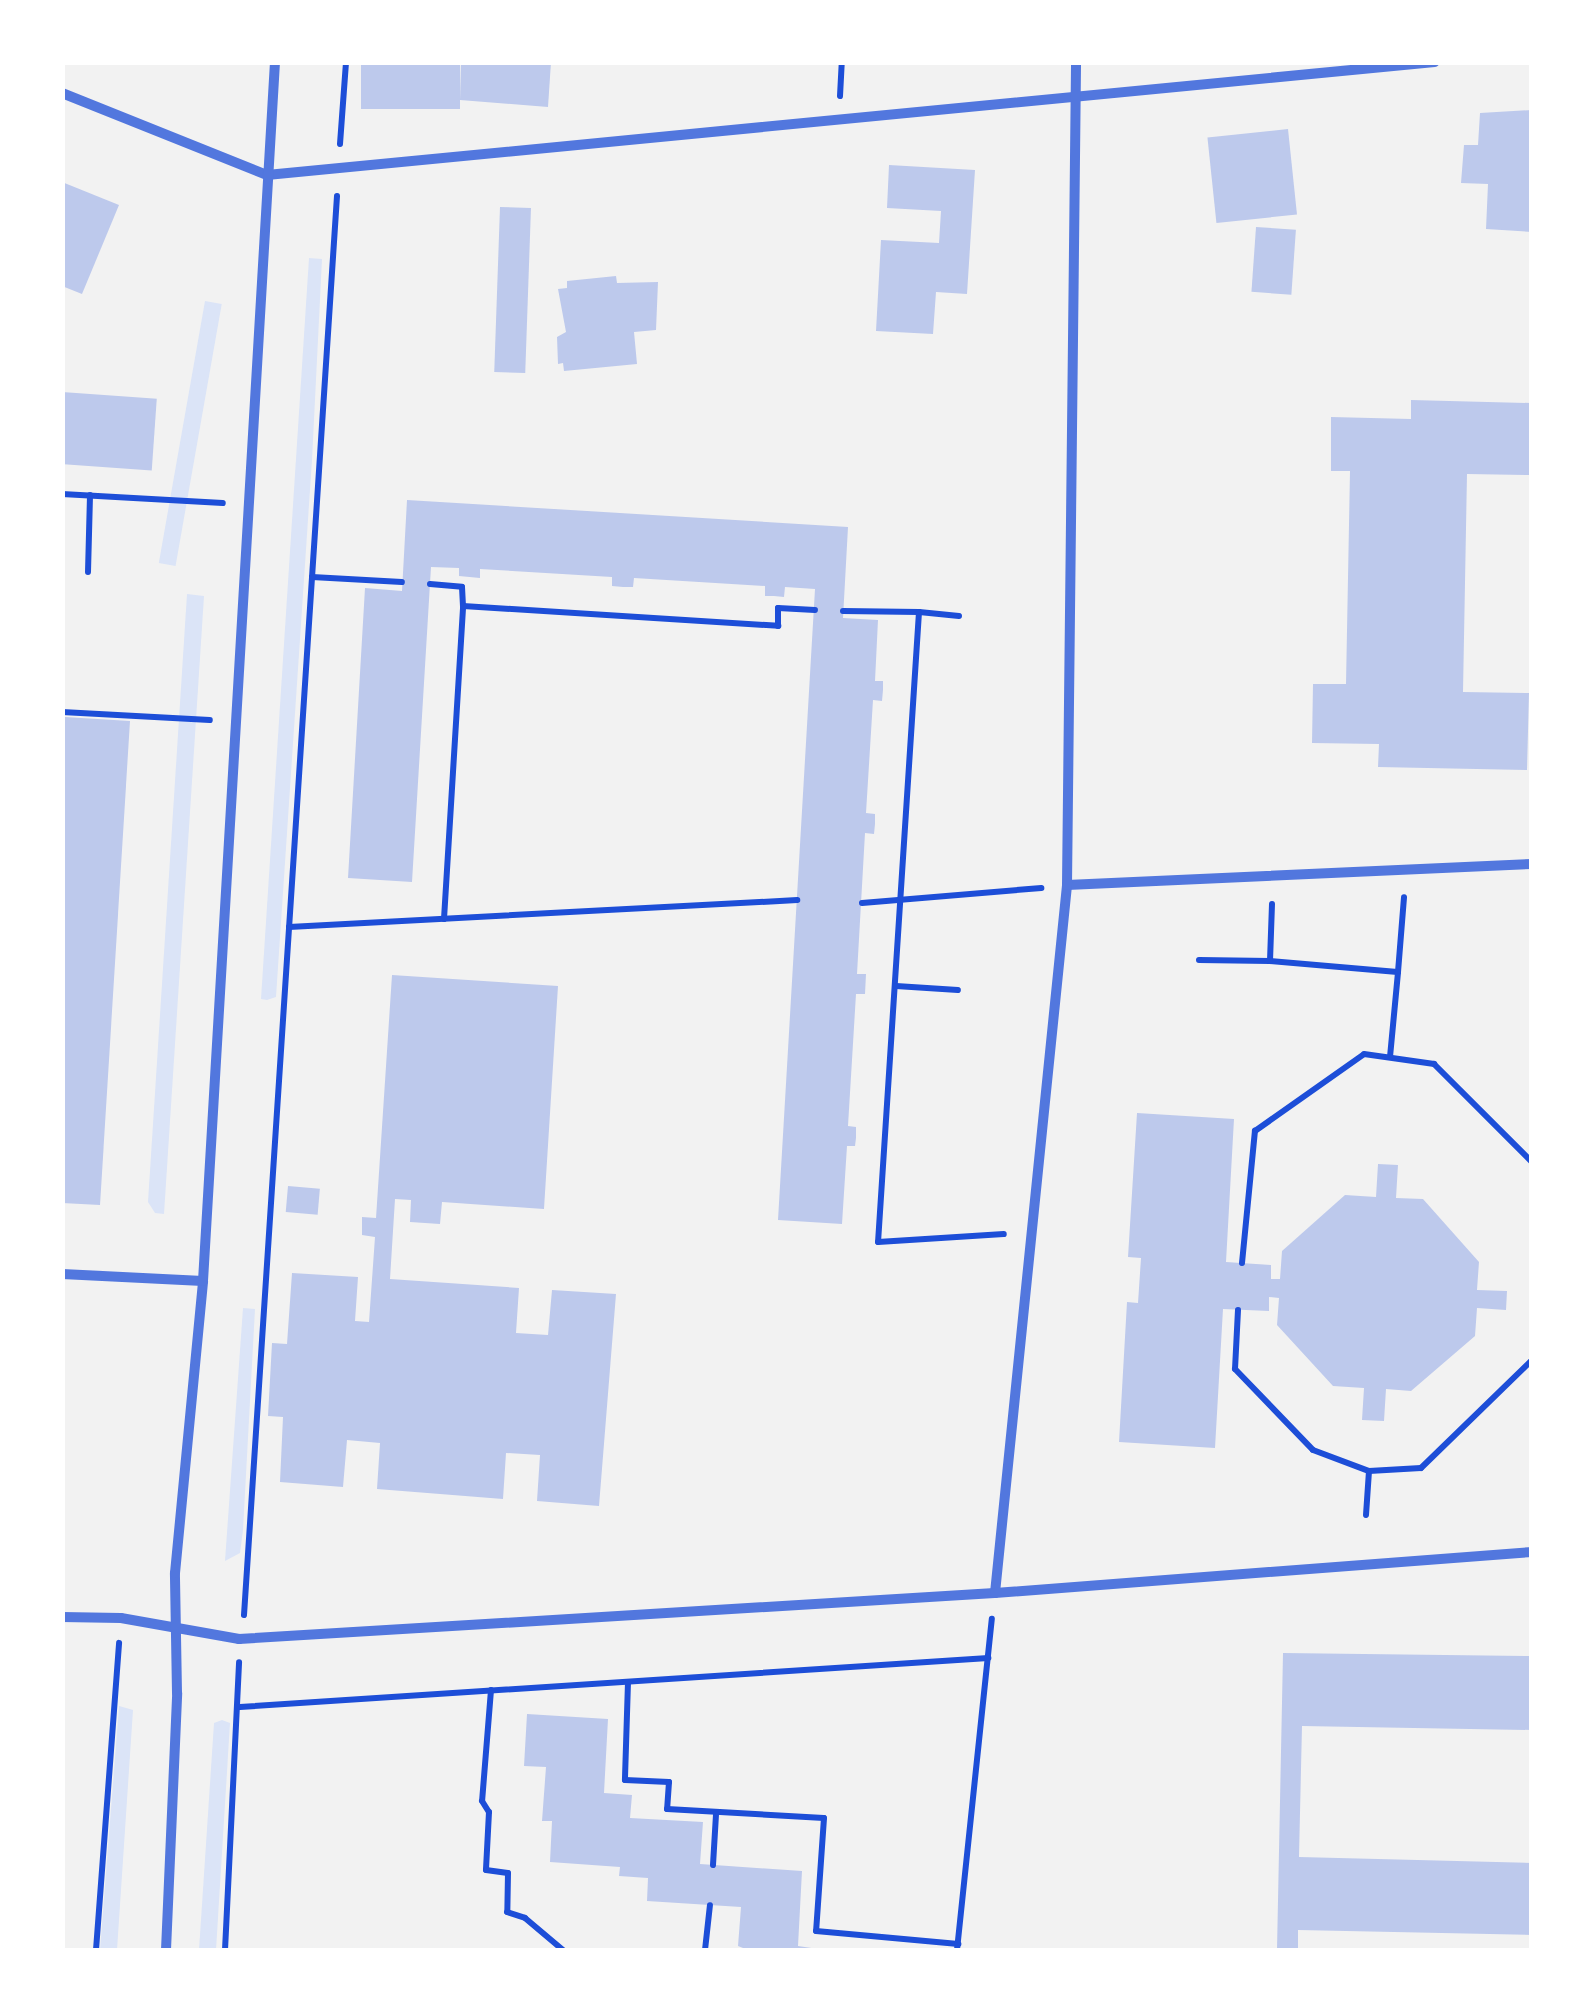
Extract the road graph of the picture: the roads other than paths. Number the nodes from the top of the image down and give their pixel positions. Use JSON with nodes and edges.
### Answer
{"nodes":[{"id":1,"x":275,"y":62,"type":"edge"},
{"id":2,"x":1076,"y":62,"type":"edge"},
{"id":3,"x":1435,"y":62,"type":"edge"},
{"id":4,"x":62,"y":93,"type":"edge"},
{"id":5,"x":1074,"y":98,"type":"junction"},
{"id":6,"x":267,"y":175,"type":"junction"},
{"id":7,"x":1532,"y":864,"type":"edge"},
{"id":8,"x":1067,"y":886,"type":"junction"},
{"id":9,"x":62,"y":1274,"type":"edge"},
{"id":10,"x":204,"y":1281,"type":"junction"},
{"id":11,"x":1532,"y":1552,"type":"edge"},
{"id":12,"x":995,"y":1593,"type":"junction"},
{"id":13,"x":62,"y":1616,"type":"edge"},
{"id":14,"x":176,"y":1628,"type":"junction"},
{"id":15,"x":166,"y":1950,"type":"edge"}],
"edges":[{"from":1,"to":6,"type":"street"},
{"from":2,"to":5,"type":"street"},
{"from":3,"to":5,"type":"street"},
{"from":4,"to":6,"type":"street"},
{"from":5,"to":6,"type":"street"},
{"from":5,"to":8,"type":"street"},
{"from":6,"to":10,"type":"street"},
{"from":7,"to":8,"type":"street"},
{"from":8,"to":12,"type":"street"},
{"from":9,"to":10,"type":"street"},
{"from":10,"to":14,"type":"street"},
{"from":11,"to":12,"type":"street"},
{"from":12,"to":14,"type":"street"},
{"from":13,"to":14,"type":"street"},
{"from":14,"to":15,"type":"street"}]}
